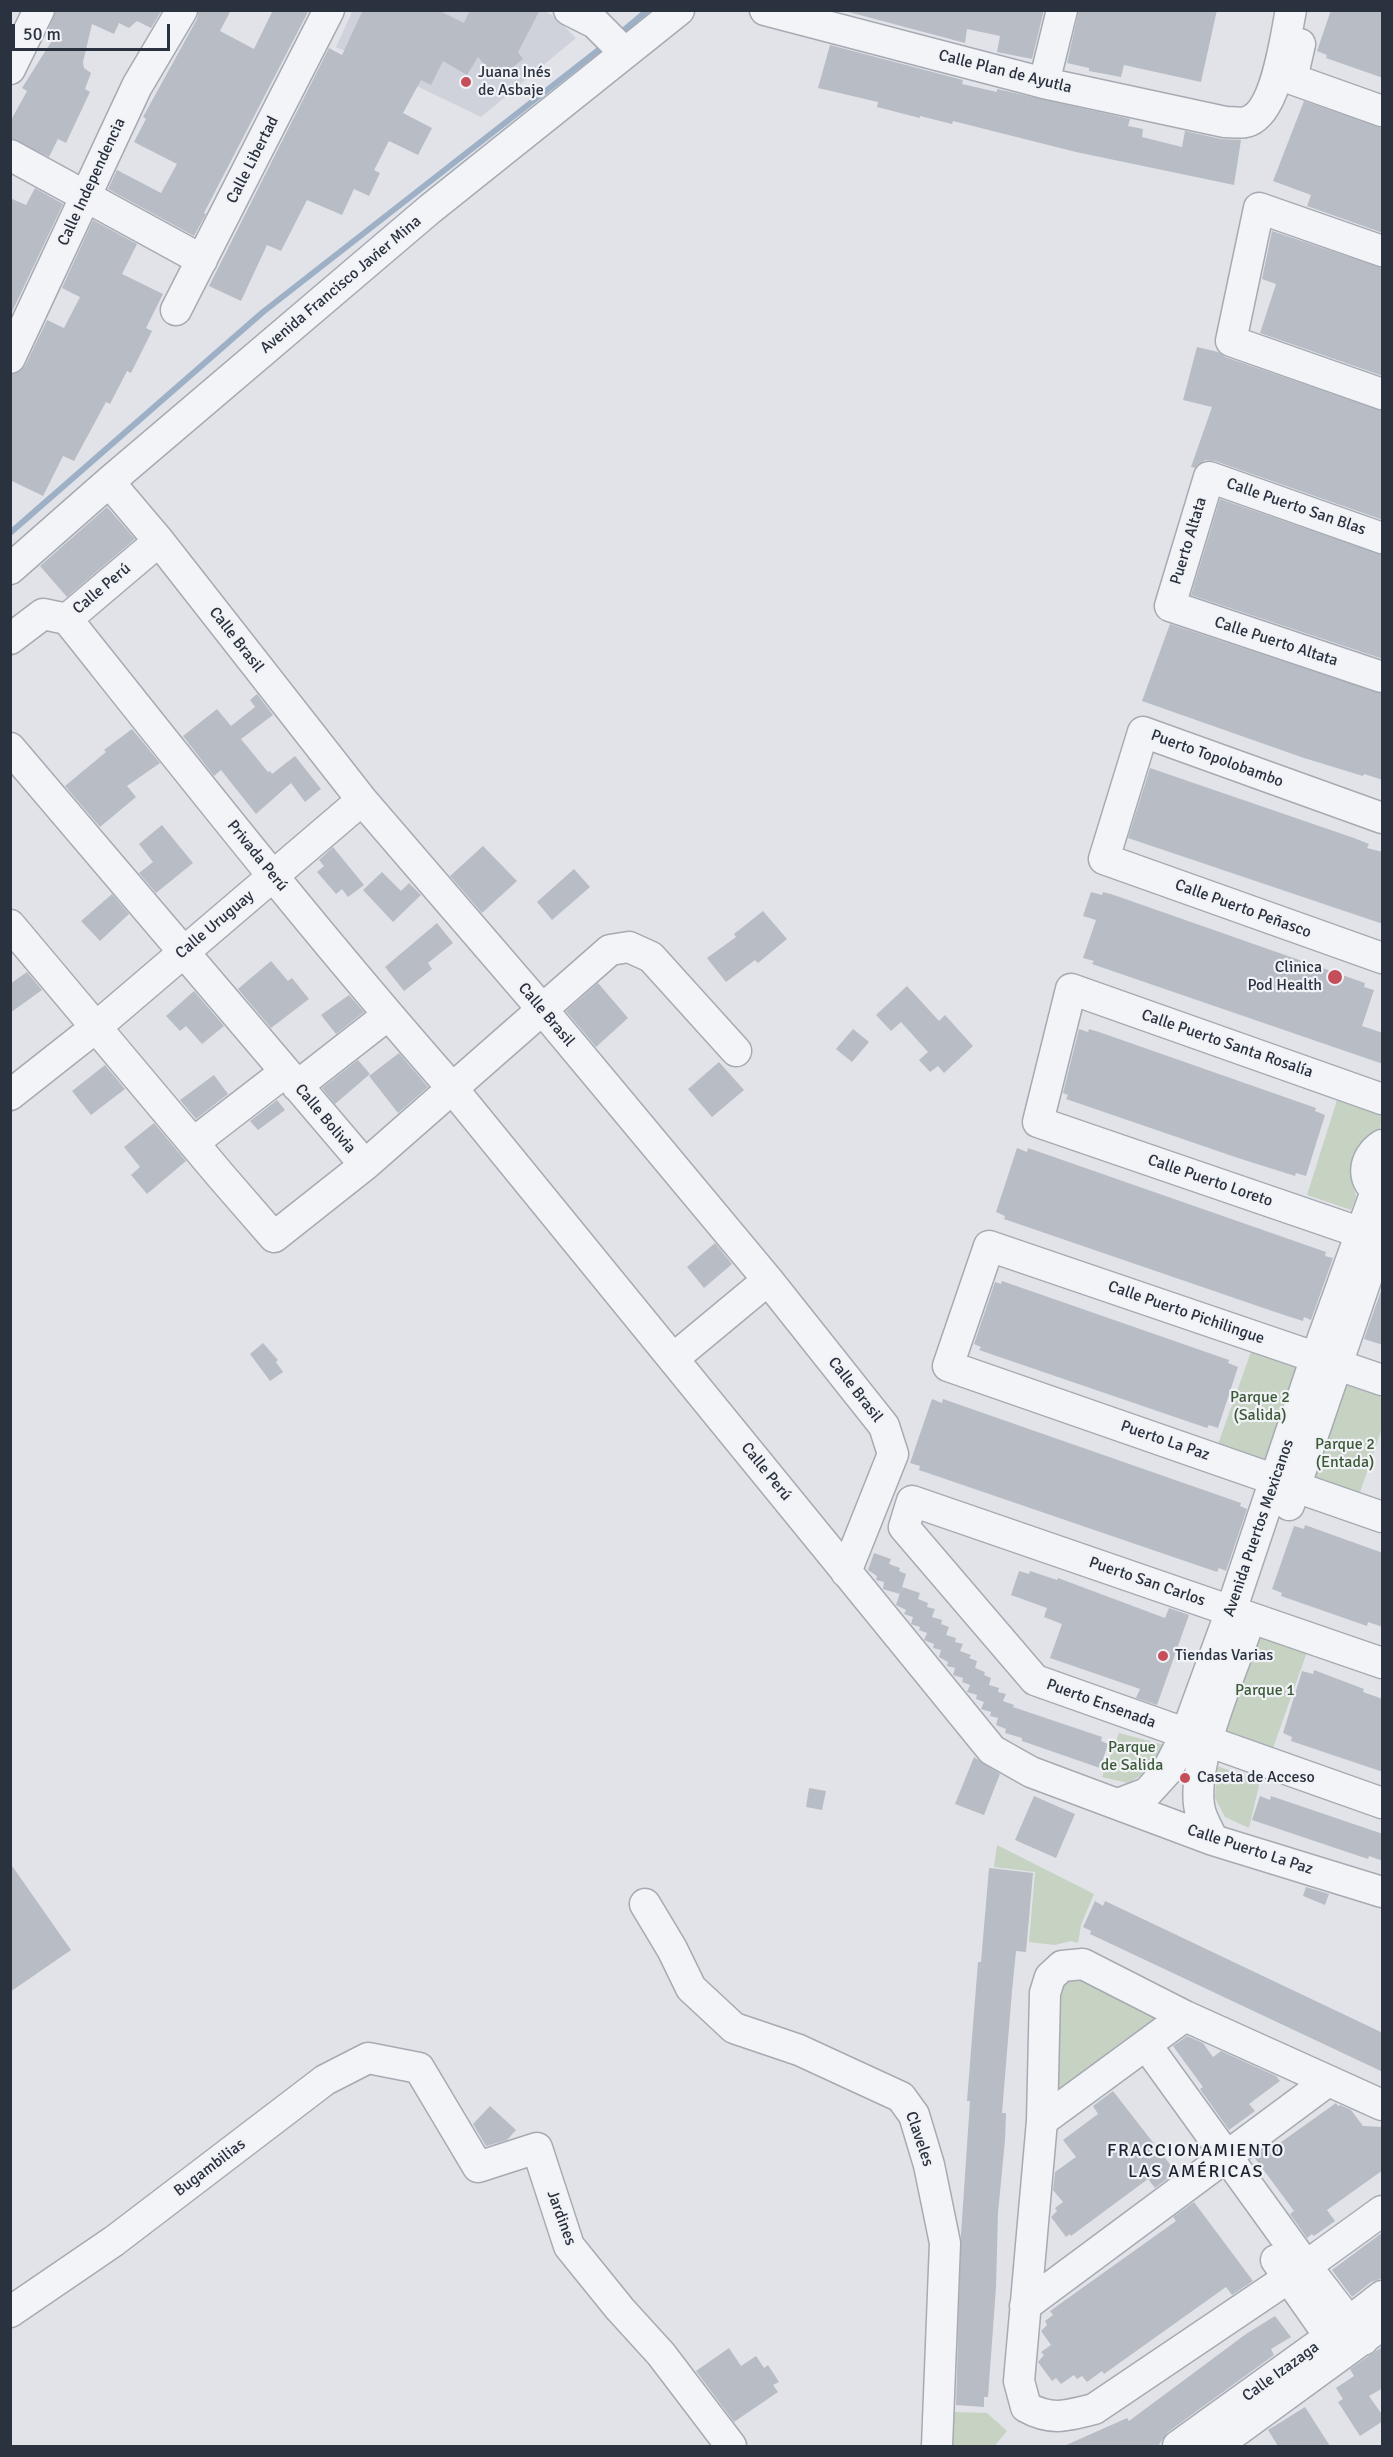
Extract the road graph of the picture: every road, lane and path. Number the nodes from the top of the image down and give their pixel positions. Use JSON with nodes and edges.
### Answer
{"nodes":[{"id":1,"x":39,"y":10,"type":"edge"},
{"id":2,"x":182,"y":10,"type":"edge"},
{"id":3,"x":329,"y":10,"type":"edge"},
{"id":4,"x":679,"y":10,"type":"edge"},
{"id":5,"x":1062,"y":10,"type":"edge"},
{"id":6,"x":773,"y":12,"type":"edge"},
{"id":7,"x":1289,"y":12,"type":"edge"},
{"id":8,"x":593,"y":18,"type":"edge"},
{"id":9,"x":623,"y":51,"type":"junction"},
{"id":10,"x":10,"y":69,"type":"edge"},
{"id":11,"x":1044,"y":83,"type":"junction"},
{"id":12,"x":1383,"y":111,"type":"edge"},
{"id":13,"x":10,"y":155,"type":"edge"},
{"id":14,"x":84,"y":196,"type":"junction"},
{"id":15,"x":1383,"y":251,"type":"edge"},
{"id":16,"x":202,"y":260,"type":"junction"},
{"id":17,"x":176,"y":310,"type":"dead end"},
{"id":18,"x":10,"y":358,"type":"edge"},
{"id":19,"x":1383,"y":394,"type":"edge"},
{"id":20,"x":1209,"y":477,"type":"joint"},
{"id":21,"x":109,"y":482,"type":"junction"},
{"id":22,"x":1383,"y":538,"type":"edge"},
{"id":23,"x":159,"y":541,"type":"junction"},
{"id":24,"x":10,"y":569,"type":"edge"},
{"id":25,"x":1170,"y":606,"type":"joint"},
{"id":26,"x":67,"y":619,"type":"junction"},
{"id":27,"x":10,"y":639,"type":"edge"},
{"id":28,"x":1383,"y":677,"type":"edge"},
{"id":29,"x":10,"y":748,"type":"edge"},
{"id":30,"x":362,"y":800,"type":"junction"},
{"id":31,"x":1383,"y":818,"type":"edge"},
{"id":32,"x":1104,"y":859,"type":"joint"},
{"id":33,"x":273,"y":876,"type":"junction"},
{"id":34,"x":10,"y":925,"type":"edge"},
{"id":35,"x":183,"y":952,"type":"junction"},
{"id":36,"x":1383,"y":958,"type":"edge"},
{"id":37,"x":542,"y":1009,"type":"junction"},
{"id":38,"x":387,"y":1015,"type":"junction"},
{"id":39,"x":95,"y":1028,"type":"junction"},
{"id":40,"x":736,"y":1052,"type":"dead end"},
{"id":41,"x":291,"y":1079,"type":"junction"},
{"id":42,"x":452,"y":1088,"type":"junction"},
{"id":43,"x":10,"y":1095,"type":"edge"},
{"id":44,"x":1383,"y":1099,"type":"edge"},
{"id":45,"x":1038,"y":1122,"type":"joint"},
{"id":46,"x":193,"y":1143,"type":"junction"},
{"id":47,"x":1383,"y":1145,"type":"edge"},
{"id":48,"x":365,"y":1166,"type":"junction"},
{"id":49,"x":1379,"y":1193,"type":"edge"},
{"id":50,"x":1376,"y":1236,"type":"edge"},
{"id":51,"x":768,"y":1280,"type":"junction"},
{"id":52,"x":674,"y":1358,"type":"junction"},
{"id":53,"x":1327,"y":1361,"type":"junction"},
{"id":54,"x":948,"y":1366,"type":"joint"},
{"id":55,"x":1383,"y":1380,"type":"edge"},
{"id":56,"x":1285,"y":1483,"type":"junction"},
{"id":57,"x":912,"y":1501,"type":"joint"},
{"id":58,"x":1383,"y":1517,"type":"edge"},
{"id":59,"x":846,"y":1572,"type":"junction"},
{"id":60,"x":1241,"y":1614,"type":"junction"},
{"id":61,"x":1383,"y":1663,"type":"edge"},
{"id":62,"x":1197,"y":1738,"type":"junction"},
{"id":63,"x":1383,"y":1803,"type":"edge"},
{"id":64,"x":1118,"y":1804,"type":"junction"},
{"id":65,"x":1213,"y":1840,"type":"junction"},
{"id":66,"x":1383,"y":1892,"type":"edge"},
{"id":67,"x":645,"y":1904,"type":"dead end"},
{"id":68,"x":1185,"y":2016,"type":"junction"},
{"id":69,"x":1138,"y":2052,"type":"junction"},
{"id":70,"x":419,"y":2068,"type":"joint"},
{"id":71,"x":1328,"y":2080,"type":"junction"},
{"id":72,"x":1383,"y":2105,"type":"edge"},
{"id":73,"x":1042,"y":2121,"type":"junction"},
{"id":74,"x":1219,"y":2161,"type":"junction"},
{"id":75,"x":1383,"y":2211,"type":"edge"},
{"id":76,"x":1297,"y":2271,"type":"junction"},
{"id":77,"x":1383,"y":2296,"type":"edge"},
{"id":78,"x":1025,"y":2307,"type":"junction"},
{"id":79,"x":10,"y":2312,"type":"edge"},
{"id":80,"x":1353,"y":2336,"type":"edge"},
{"id":81,"x":731,"y":2446,"type":"edge"},
{"id":82,"x":937,"y":2446,"type":"edge"},
{"id":83,"x":1178,"y":2446,"type":"edge"},
{"id":84,"x":1215,"y":2446,"type":"edge"}],
"edges":[{"from":1,"to":10,"type":"street"},
{"from":2,"to":14,"type":"street","name":"Calle Independencia"},
{"from":3,"to":16,"type":"street","name":"Calle Libertad"},
{"from":4,"to":9,"type":"street","name":"Avenida Francisco Javier Mina"},
{"from":5,"to":11,"type":"street"},
{"from":6,"to":11,"type":"street","name":"Calle Plan de Ayutla"},
{"from":7,"to":11,"type":"street","name":"Calle Plan de Ayutla"},
{"from":7,"to":12,"type":"street"},
{"from":8,"to":9,"type":"street"},
{"from":9,"to":21,"type":"street","name":"Avenida Francisco Javier Mina"},
{"from":13,"to":14,"type":"street"},
{"from":14,"to":16,"type":"street"},
{"from":14,"to":18,"type":"street","name":"Calle Independencia"},
{"from":15,"to":19,"type":"street"},
{"from":16,"to":17,"type":"street","name":"Calle Libertad"},
{"from":20,"to":22,"type":"street","name":"Calle Puerto San Blas"},
{"from":20,"to":25,"type":"street","name":"Puerto Altata"},
{"from":21,"to":23,"type":"street","name":"Calle Brasil"},
{"from":21,"to":24,"type":"street","name":"Avenida Francisco Javier Mina"},
{"from":23,"to":26,"type":"street","name":"Calle Perú"},
{"from":23,"to":30,"type":"street","name":"Calle Brasil"},
{"from":25,"to":28,"type":"street","name":"Calle Puerto Altata"},
{"from":26,"to":27,"type":"street","name":"Calle Perú"},
{"from":26,"to":33,"type":"street","name":"Privada Perú"},
{"from":29,"to":35,"type":"street","name":"Calle Bolivia"},
{"from":30,"to":33,"type":"street","name":"Calle Uruguay"},
{"from":30,"to":37,"type":"street","name":"Calle Brasil"},
{"from":31,"to":32,"type":"street","name":"Puerto Topolobambo"},
{"from":32,"to":36,"type":"street","name":"Calle Puerto Peñasco"},
{"from":33,"to":35,"type":"street","name":"Calle Uruguay"},
{"from":33,"to":38,"type":"street","name":"Privada Perú"},
{"from":34,"to":39,"type":"street"},
{"from":35,"to":39,"type":"street","name":"Calle Uruguay"},
{"from":35,"to":41,"type":"street","name":"Calle Bolivia"},
{"from":37,"to":40,"type":"street","name":"Calle Bolivia"},
{"from":37,"to":42,"type":"street","name":"Calle Bolivia"},
{"from":37,"to":51,"type":"street","name":"Calle Brasil"},
{"from":38,"to":41,"type":"street"},
{"from":38,"to":42,"type":"street","name":"Privada Perú"},
{"from":39,"to":43,"type":"street","name":"Calle Uruguay"},
{"from":39,"to":46,"type":"street"},
{"from":41,"to":46,"type":"street"},
{"from":41,"to":48,"type":"street","name":"Calle Bolivia"},
{"from":42,"to":48,"type":"street","name":"Calle Bolivia"},
{"from":42,"to":52,"type":"street","name":"Calle Perú"},
{"from":44,"to":45,"type":"street","name":"Calle Puerto Santa Rosalía"},
{"from":45,"to":50,"type":"street","name":"Calle Puerto Loreto"},
{"from":46,"to":48,"type":"street"},
{"from":47,"to":49,"type":"street"},
{"from":49,"to":50,"type":"street","name":"Avenida Puertos Mexicanos"},
{"from":50,"to":53,"type":"street","name":"Avenida Puertos Mexicanos"},
{"from":51,"to":52,"type":"street"},
{"from":51,"to":59,"type":"street","name":"Calle Brasil"},
{"from":52,"to":59,"type":"street","name":"Calle Perú"},
{"from":53,"to":54,"type":"street","name":"Calle Puerto Pichilingue"},
{"from":53,"to":55,"type":"street","name":"Calle Puerto Pichilingue"},
{"from":53,"to":56,"type":"street","name":"Avenida Puertos Mexicanos"},
{"from":54,"to":56,"type":"street","name":"Puerto La Paz"},
{"from":56,"to":58,"type":"street","name":"Puerto La Paz"},
{"from":56,"to":60,"type":"street","name":"Avenida Puertos Mexicanos"},
{"from":57,"to":60,"type":"street","name":"Puerto San Carlos"},
{"from":57,"to":62,"type":"street","name":"Puerto Ensenada"},
{"from":59,"to":64,"type":"street","name":"Calle Perú"},
{"from":60,"to":61,"type":"street","name":"Puerto San Carlos"},
{"from":60,"to":62,"type":"street","name":"Avenida Puertos Mexicanos"},
{"from":62,"to":63,"type":"street","name":"Puerto Ensenada"},
{"from":62,"to":64,"type":"street","name":"Avenida Puertos Mexicanos"},
{"from":62,"to":65,"type":"street","name":"Avenida Puertos Mexicanos"},
{"from":64,"to":65,"type":"street","name":"Calle Puerto La Paz"},
{"from":65,"to":66,"type":"street","name":"Calle Puerto La Paz"},
{"from":67,"to":82,"type":"street","name":"Claveles"},
{"from":68,"to":69,"type":"street"},
{"from":68,"to":71,"type":"street"},
{"from":68,"to":73,"type":"street"},
{"from":69,"to":73,"type":"street"},
{"from":69,"to":74,"type":"street"},
{"from":70,"to":79,"type":"street","name":"Bugambilias"},
{"from":70,"to":81,"type":"street","name":"Jardines"},
{"from":71,"to":72,"type":"street"},
{"from":71,"to":74,"type":"street"},
{"from":73,"to":78,"type":"street"},
{"from":74,"to":76,"type":"street"},
{"from":74,"to":78,"type":"street"},
{"from":75,"to":76,"type":"street"},
{"from":76,"to":78,"type":"street"},
{"from":76,"to":80,"type":"street"},
{"from":77,"to":80,"type":"street","name":"Calle Izazaga"},
{"from":80,"to":83,"type":"street","name":"Calle Izazaga"},
{"from":80,"to":84,"type":"street","name":"Calle Izazaga"}]}
